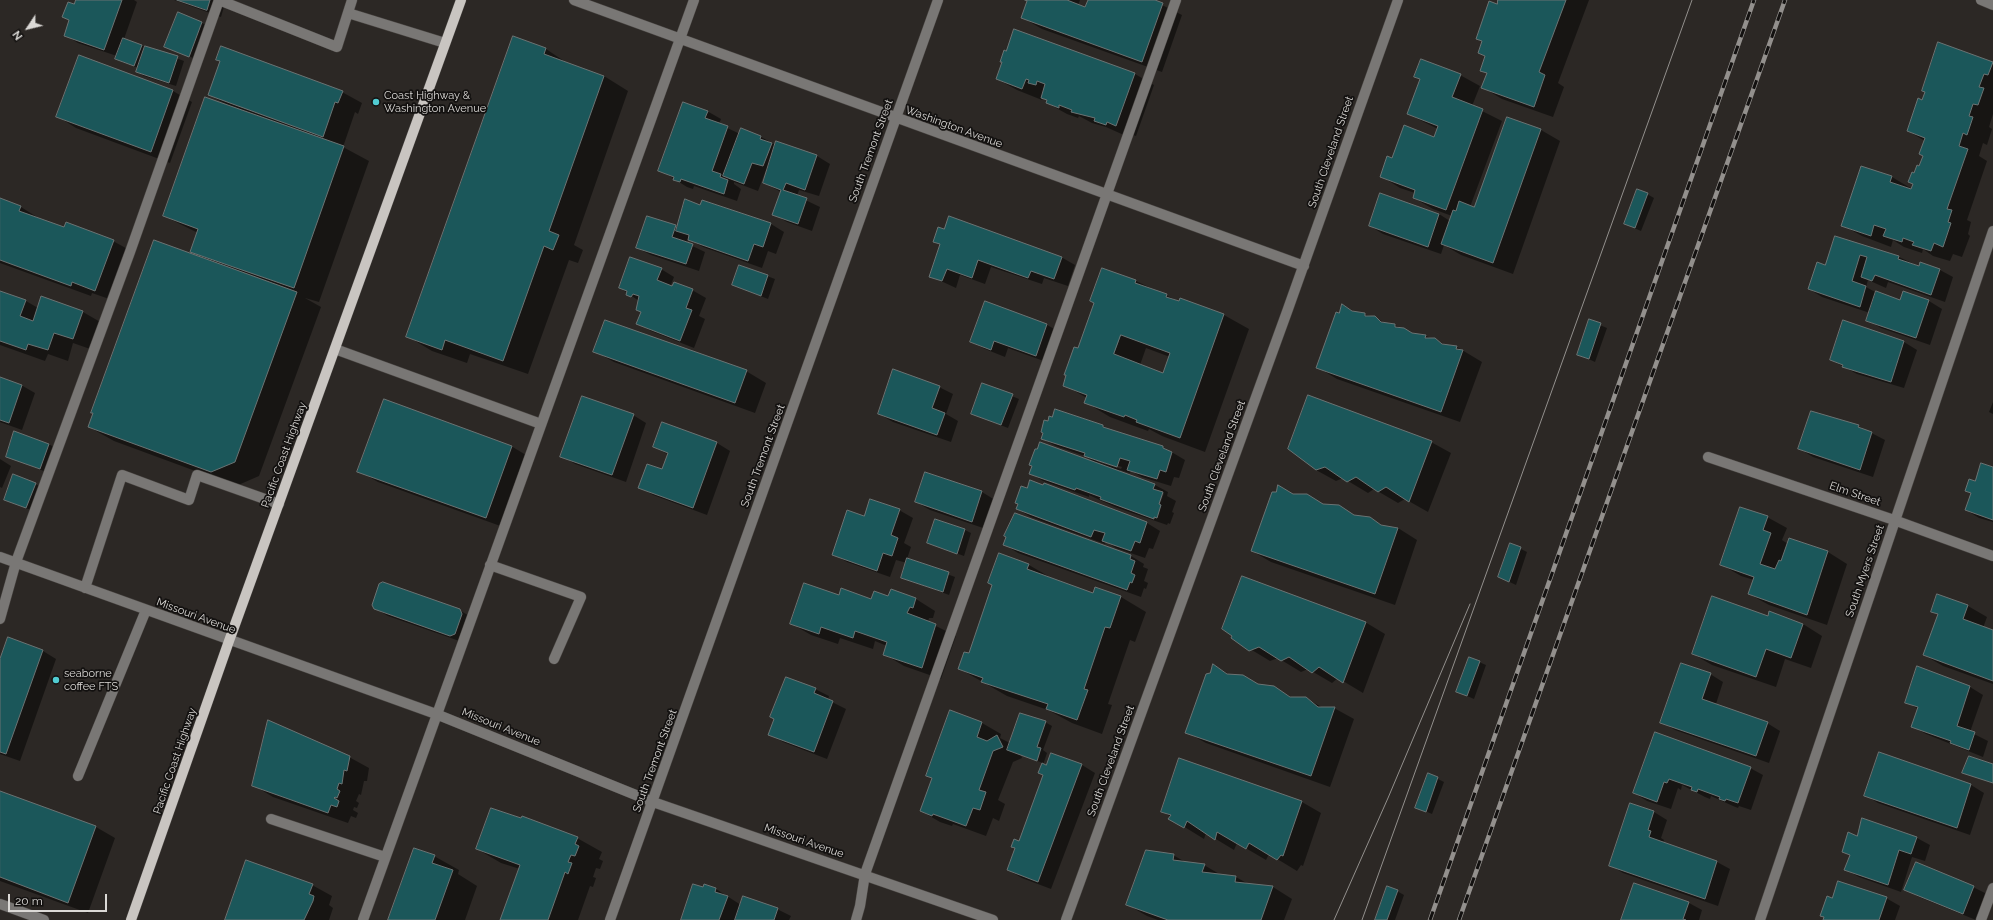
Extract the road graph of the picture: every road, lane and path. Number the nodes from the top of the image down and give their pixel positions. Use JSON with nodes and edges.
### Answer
{"nodes":[{"id":1,"x":219,"y":0,"type":"edge"},
{"id":2,"x":352,"y":0,"type":"edge"},
{"id":3,"x":461,"y":0,"type":"edge"},
{"id":4,"x":574,"y":0,"type":"edge"},
{"id":5,"x":694,"y":0,"type":"edge"},
{"id":6,"x":938,"y":0,"type":"edge"},
{"id":7,"x":1176,"y":0,"type":"edge"},
{"id":8,"x":1398,"y":0,"type":"edge"},
{"id":9,"x":1981,"y":0,"type":"edge"},
{"id":10,"x":1993,"y":4,"type":"edge"},
{"id":11,"x":348,"y":13,"type":"junction"},
{"id":12,"x":680,"y":37,"type":"junction"},
{"id":13,"x":445,"y":44,"type":"junction"},
{"id":14,"x":896,"y":118,"type":"junction"},
{"id":15,"x":1108,"y":196,"type":"junction"},
{"id":16,"x":1993,"y":231,"type":"edge"},
{"id":17,"x":1304,"y":266,"type":"junction"},
{"id":18,"x":335,"y":349,"type":"junction"},
{"id":19,"x":541,"y":424,"type":"junction"},
{"id":20,"x":1708,"y":457,"type":"dead end"},
{"id":21,"x":279,"y":504,"type":"junction"},
{"id":22,"x":1894,"y":520,"type":"junction"},
{"id":23,"x":1993,"y":556,"type":"edge"},
{"id":24,"x":0,"y":557,"type":"edge"},
{"id":25,"x":16,"y":562,"type":"junction"},
{"id":26,"x":490,"y":565,"type":"junction"},
{"id":27,"x":85,"y":588,"type":"junction"},
{"id":28,"x":146,"y":610,"type":"junction"},
{"id":29,"x":0,"y":619,"type":"edge"},
{"id":30,"x":229,"y":641,"type":"junction"},
{"id":31,"x":554,"y":659,"type":"dead end"},
{"id":32,"x":436,"y":714,"type":"junction"},
{"id":33,"x":78,"y":776,"type":"dead end"},
{"id":34,"x":653,"y":802,"type":"junction"},
{"id":35,"x":271,"y":819,"type":"dead end"},
{"id":36,"x":385,"y":857,"type":"junction"},
{"id":37,"x":865,"y":874,"type":"junction"},
{"id":38,"x":1993,"y":888,"type":"edge"},
{"id":39,"x":0,"y":904,"type":"edge"},
{"id":40,"x":44,"y":920,"type":"edge"},
{"id":41,"x":132,"y":920,"type":"edge"},
{"id":42,"x":363,"y":920,"type":"edge"},
{"id":43,"x":610,"y":920,"type":"edge"},
{"id":44,"x":856,"y":920,"type":"edge"},
{"id":45,"x":993,"y":920,"type":"edge"},
{"id":46,"x":1066,"y":920,"type":"edge"},
{"id":47,"x":1760,"y":920,"type":"edge"},
{"id":48,"x":1981,"y":920,"type":"edge"}],
"edges":[{"from":1,"to":11,"type":"street"},
{"from":1,"to":25,"type":"street"},
{"from":2,"to":11,"type":"street"},
{"from":3,"to":13,"type":"main road","name":"Pacific Coast Highway"},
{"from":4,"to":12,"type":"street","name":"Washington Avenue"},
{"from":5,"to":12,"type":"street"},
{"from":6,"to":14,"type":"street","name":"South Tremont Street"},
{"from":7,"to":15,"type":"street"},
{"from":8,"to":17,"type":"street","name":"South Cleveland Street"},
{"from":9,"to":10,"type":"street"},
{"from":11,"to":13,"type":"street"},
{"from":12,"to":14,"type":"street","name":"Washington Avenue"},
{"from":12,"to":19,"type":"street"},
{"from":13,"to":18,"type":"main road","name":"Pacific Coast Highway"},
{"from":14,"to":15,"type":"street","name":"Washington Avenue"},
{"from":14,"to":34,"type":"street","name":"South Tremont Street"},
{"from":15,"to":17,"type":"street","name":"Washington Avenue"},
{"from":15,"to":37,"type":"street"},
{"from":16,"to":22,"type":"street","name":"South Myers Street"},
{"from":17,"to":46,"type":"street","name":"South Cleveland Street"},
{"from":18,"to":19,"type":"street"},
{"from":18,"to":21,"type":"main road","name":"Pacific Coast Highway"},
{"from":19,"to":26,"type":"street"},
{"from":20,"to":22,"type":"street","name":"Elm Street"},
{"from":21,"to":27,"type":"street"},
{"from":21,"to":30,"type":"main road","name":"Pacific Coast Highway"},
{"from":22,"to":23,"type":"street","name":"Elm Street"},
{"from":22,"to":47,"type":"street","name":"South Myers Street"},
{"from":24,"to":25,"type":"street","name":"Missouri Avenue"},
{"from":25,"to":27,"type":"street","name":"Missouri Avenue"},
{"from":25,"to":29,"type":"street"},
{"from":26,"to":31,"type":"street"},
{"from":26,"to":32,"type":"street"},
{"from":27,"to":28,"type":"street","name":"Missouri Avenue"},
{"from":28,"to":30,"type":"street","name":"Missouri Avenue"},
{"from":28,"to":33,"type":"street"},
{"from":30,"to":32,"type":"street","name":"Missouri Avenue"},
{"from":30,"to":41,"type":"main road","name":"Pacific Coast Highway"},
{"from":32,"to":34,"type":"street","name":"Missouri Avenue"},
{"from":32,"to":36,"type":"street"},
{"from":34,"to":37,"type":"street","name":"Missouri Avenue"},
{"from":34,"to":43,"type":"street","name":"South Tremont Street"},
{"from":35,"to":36,"type":"street"},
{"from":36,"to":42,"type":"street"},
{"from":37,"to":44,"type":"street"},
{"from":37,"to":45,"type":"street","name":"Missouri Avenue"},
{"from":38,"to":48,"type":"street"},
{"from":39,"to":40,"type":"street"}]}
